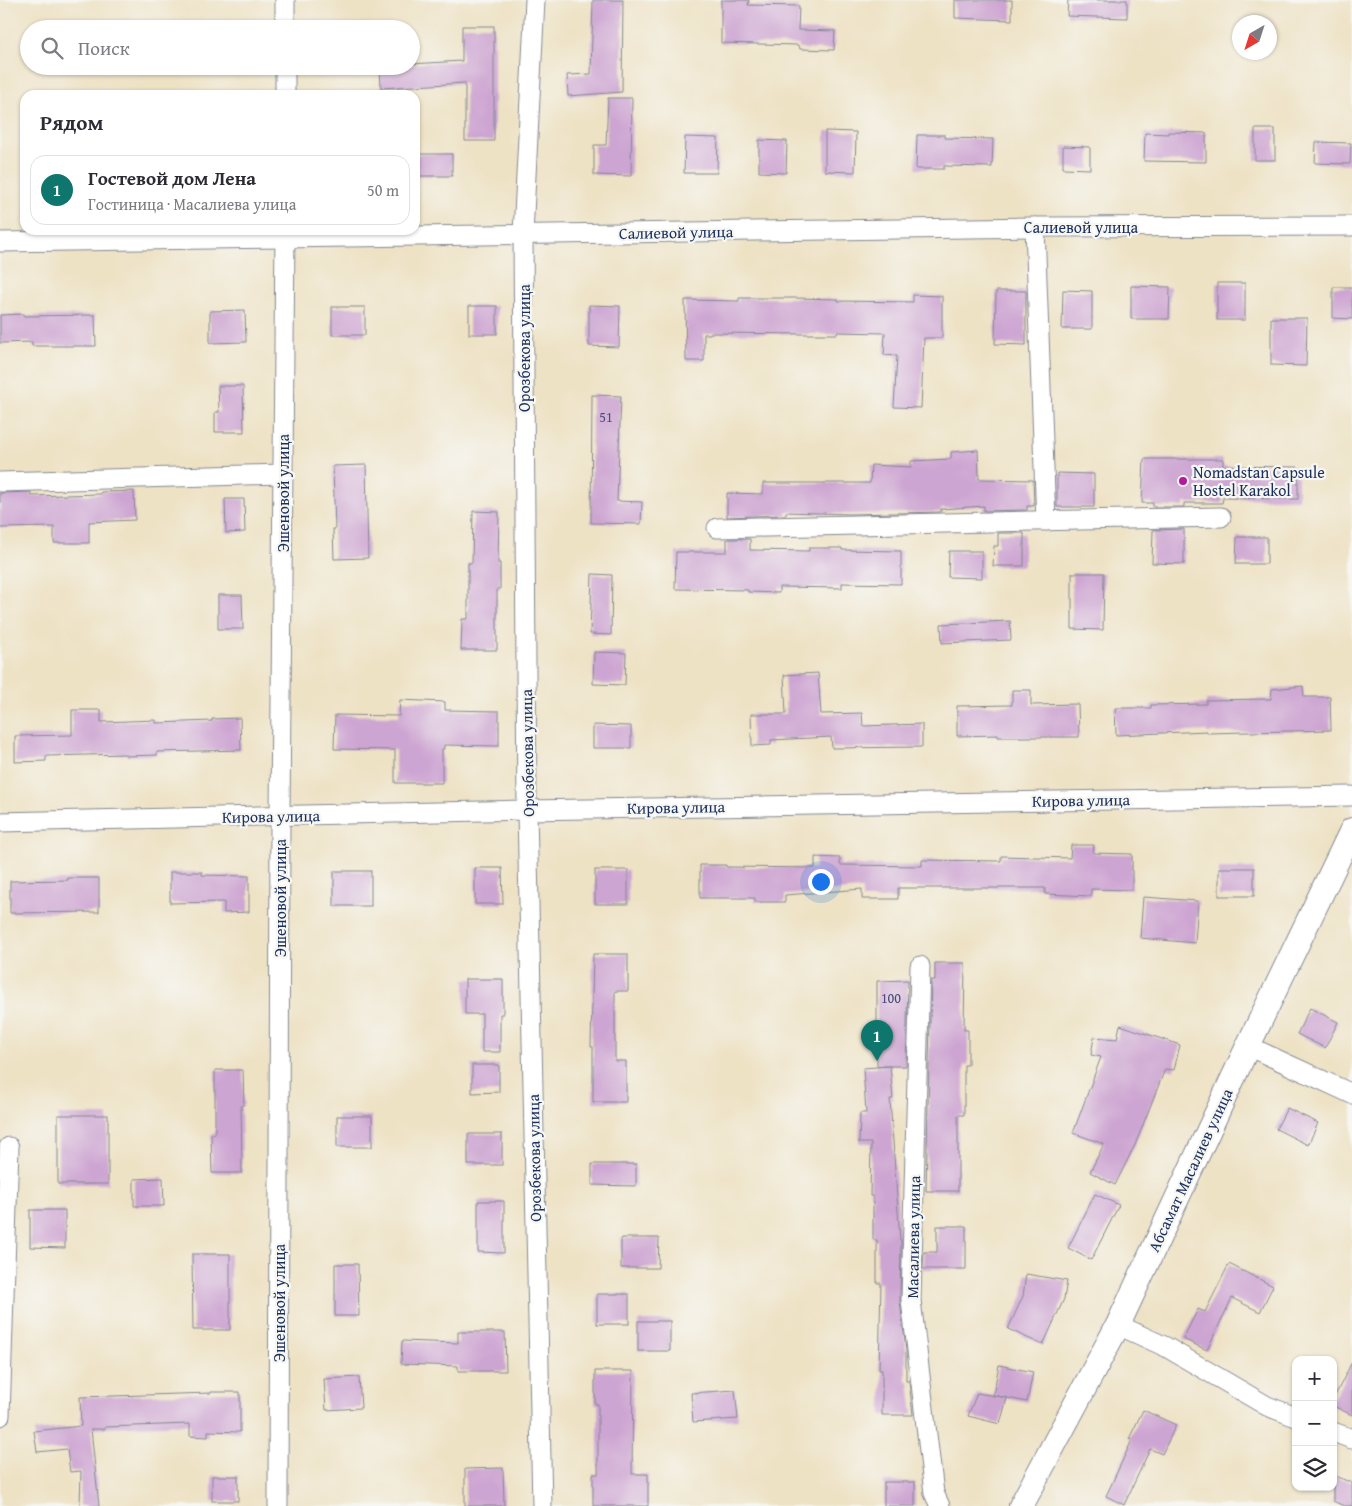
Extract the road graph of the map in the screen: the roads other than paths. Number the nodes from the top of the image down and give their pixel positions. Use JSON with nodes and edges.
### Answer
{"nodes":[{"id":1,"x":285,"y":0,"type":"edge"},
{"id":2,"x":535,"y":0,"type":"edge"},
{"id":3,"x":285,"y":20,"type":"edge"},
{"id":4,"x":285,"y":75,"type":"edge"},
{"id":5,"x":285,"y":90,"type":"edge"},
{"id":6,"x":1352,"y":226,"type":"edge"},
{"id":7,"x":1035,"y":227,"type":"junction"},
{"id":8,"x":420,"y":234,"type":"edge"},
{"id":9,"x":523,"y":234,"type":"junction"},
{"id":10,"x":248,"y":235,"type":"edge"},
{"id":11,"x":284,"y":235,"type":"edge"},
{"id":12,"x":0,"y":242,"type":"edge"},
{"id":13,"x":283,"y":474,"type":"junction"},
{"id":14,"x":0,"y":482,"type":"edge"},
{"id":15,"x":1221,"y":517,"type":"dead end"},
{"id":16,"x":1046,"y":521,"type":"junction"},
{"id":17,"x":717,"y":528,"type":"dead end"},
{"id":18,"x":1352,"y":796,"type":"edge"},
{"id":19,"x":527,"y":810,"type":"junction"},
{"id":20,"x":280,"y":816,"type":"junction"},
{"id":21,"x":0,"y":822,"type":"edge"},
{"id":22,"x":1352,"y":830,"type":"edge"},
{"id":23,"x":920,"y":966,"type":"dead end"},
{"id":24,"x":1248,"y":1046,"type":"junction"},
{"id":25,"x":1352,"y":1094,"type":"edge"},
{"id":26,"x":9,"y":1147,"type":"dead end"},
{"id":27,"x":1118,"y":1324,"type":"junction"},
{"id":28,"x":0,"y":1416,"type":"edge"},
{"id":29,"x":1292,"y":1416,"type":"edge"},
{"id":30,"x":1337,"y":1433,"type":"edge"},
{"id":31,"x":1352,"y":1439,"type":"edge"},
{"id":32,"x":278,"y":1506,"type":"edge"},
{"id":33,"x":542,"y":1506,"type":"edge"},
{"id":34,"x":940,"y":1506,"type":"edge"},
{"id":35,"x":1021,"y":1506,"type":"edge"}],
"edges":[{"from":1,"to":3,"type":"street"},
{"from":2,"to":9,"type":"street","name":"Орозбекова улица"},
{"from":4,"to":5,"type":"street"},
{"from":6,"to":7,"type":"street","name":"Салиевой улица"},
{"from":7,"to":9,"type":"street","name":"Салиевой улица"},
{"from":7,"to":16,"type":"street"},
{"from":8,"to":9,"type":"street","name":"Салиевой улица"},
{"from":9,"to":19,"type":"street","name":"Орозбекова улица"},
{"from":10,"to":12,"type":"street","name":"Салиевой улица"},
{"from":11,"to":13,"type":"street","name":"Эшеновой улица"},
{"from":13,"to":14,"type":"street"},
{"from":13,"to":20,"type":"street","name":"Эшеновой улица"},
{"from":15,"to":16,"type":"street"},
{"from":16,"to":17,"type":"street"},
{"from":18,"to":19,"type":"street","name":"Кирова улица"},
{"from":19,"to":20,"type":"street","name":"Кирова улица"},
{"from":19,"to":33,"type":"street","name":"Орозбекова улица"},
{"from":20,"to":21,"type":"street","name":"Кирова улица"},
{"from":20,"to":32,"type":"street","name":"Эшеновой улица"},
{"from":22,"to":24,"type":"street","name":"Абсамат Масалиев улица"},
{"from":23,"to":34,"type":"street","name":"Масалиева улица"},
{"from":24,"to":25,"type":"street"},
{"from":24,"to":27,"type":"street","name":"Абсамат Масалиев улица"},
{"from":26,"to":28,"type":"street"},
{"from":27,"to":29,"type":"street"},
{"from":27,"to":35,"type":"street","name":"Абсамат Масалиев улица"},
{"from":30,"to":31,"type":"street"}]}
